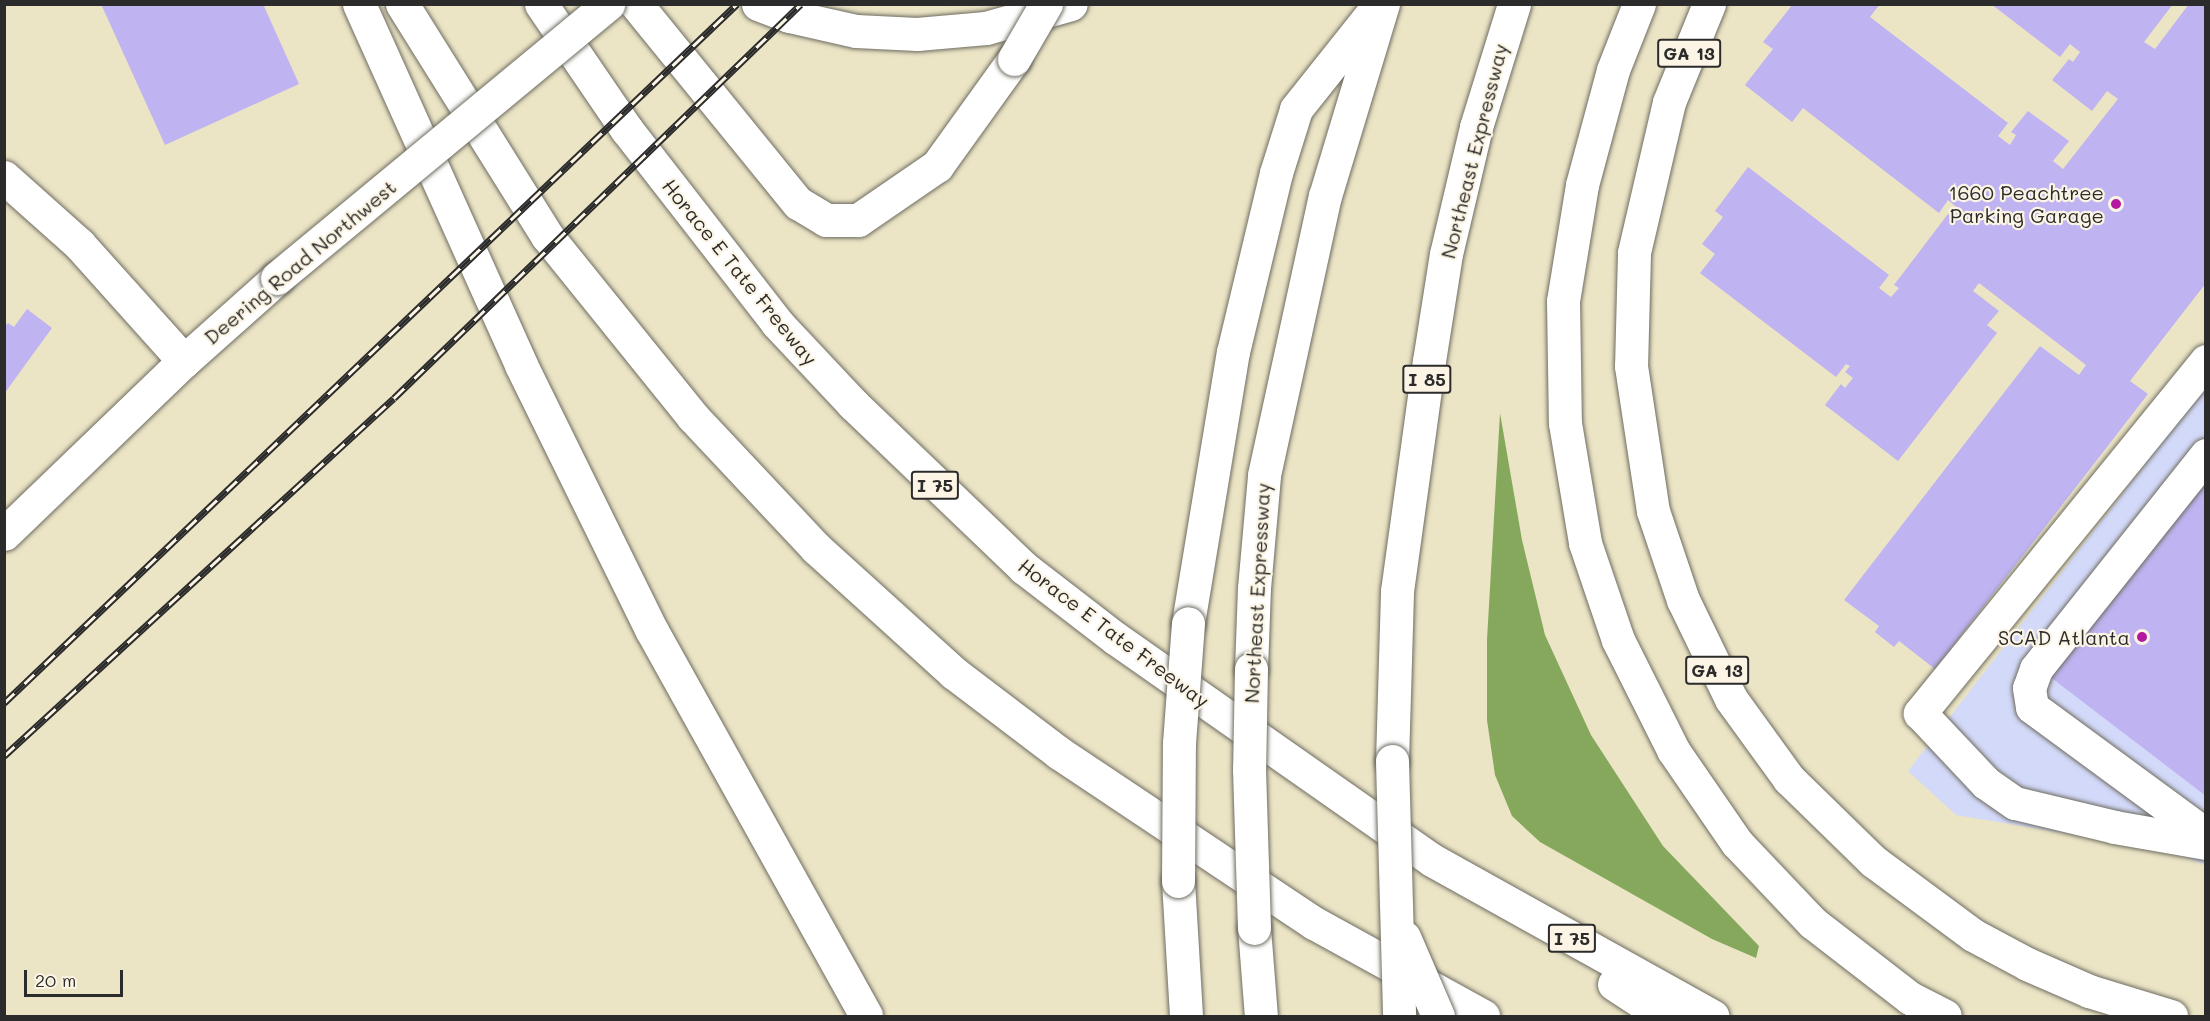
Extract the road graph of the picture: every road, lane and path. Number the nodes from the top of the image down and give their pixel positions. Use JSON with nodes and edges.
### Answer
{"nodes":[{"id":1,"x":359,"y":4,"type":"edge"},
{"id":2,"x":402,"y":4,"type":"edge"},
{"id":3,"x":541,"y":4,"type":"edge"},
{"id":4,"x":608,"y":4,"type":"edge"},
{"id":5,"x":636,"y":4,"type":"edge"},
{"id":6,"x":758,"y":4,"type":"edge"},
{"id":7,"x":1046,"y":4,"type":"edge"},
{"id":8,"x":1071,"y":4,"type":"edge"},
{"id":9,"x":1379,"y":4,"type":"edge"},
{"id":10,"x":1383,"y":4,"type":"edge"},
{"id":11,"x":1514,"y":4,"type":"edge"},
{"id":12,"x":1639,"y":4,"type":"edge"},
{"id":13,"x":1708,"y":4,"type":"edge"},
{"id":14,"x":4,"y":177,"type":"edge"},
{"id":15,"x":184,"y":361,"type":"junction"},
{"id":16,"x":2205,"y":361,"type":"edge"},
{"id":17,"x":2205,"y":455,"type":"edge"},
{"id":18,"x":4,"y":534,"type":"edge"},
{"id":19,"x":760,"y":832,"type":"junction"},
{"id":20,"x":2205,"y":835,"type":"edge"},
{"id":21,"x":2205,"y":843,"type":"edge"},
{"id":22,"x":1432,"y":860,"type":"junction"},
{"id":23,"x":1398,"y":924,"type":"junction"},
{"id":24,"x":1399,"y":1015,"type":"edge"},
{"id":25,"x":840,"y":1017,"type":"edge"},
{"id":26,"x":866,"y":1017,"type":"edge"},
{"id":27,"x":1186,"y":1017,"type":"edge"},
{"id":28,"x":1261,"y":1017,"type":"edge"},
{"id":29,"x":1438,"y":1017,"type":"edge"},
{"id":30,"x":1483,"y":1017,"type":"edge"},
{"id":31,"x":1662,"y":1017,"type":"edge"},
{"id":32,"x":1712,"y":1017,"type":"edge"},
{"id":33,"x":1946,"y":1017,"type":"edge"},
{"id":34,"x":2171,"y":1017,"type":"edge"}],
"edges":[{"from":1,"to":19,"type":"main road"},
{"from":2,"to":30,"type":"main road"},
{"from":3,"to":22,"type":"main road","name":"Horace E Tate Freeway","number":"I 75"},
{"from":4,"to":15,"type":"main road","name":"Deering Road Northwest","bridge":true},
{"from":5,"to":7,"type":"main road","bridge":true},
{"from":6,"to":8,"type":"main road"},
{"from":9,"to":27,"type":"main road","bridge":true},
{"from":10,"to":28,"type":"main road","name":"Northeast Expressway","bridge":true},
{"from":11,"to":23,"type":"main road","name":"Northeast Expressway","number":"I 85","bridge":true},
{"from":12,"to":33,"type":"main road","number":"GA 13"},
{"from":13,"to":34,"type":"main road","number":"GA 13"},
{"from":14,"to":15,"type":"main road"},
{"from":15,"to":18,"type":"main road","name":"Deering Road Northwest"},
{"from":16,"to":21,"type":"main road"},
{"from":17,"to":20,"type":"main road"},
{"from":19,"to":25,"type":"main road"},
{"from":19,"to":26,"type":"main road"},
{"from":22,"to":31,"type":"main road"},
{"from":22,"to":32,"type":"main road","name":"Horace E Tate Freeway","number":"I 75"},
{"from":23,"to":24,"type":"main road","name":"Northeast Expressway","number":"I 85","bridge":true},
{"from":23,"to":29,"type":"main road","bridge":true}]}
